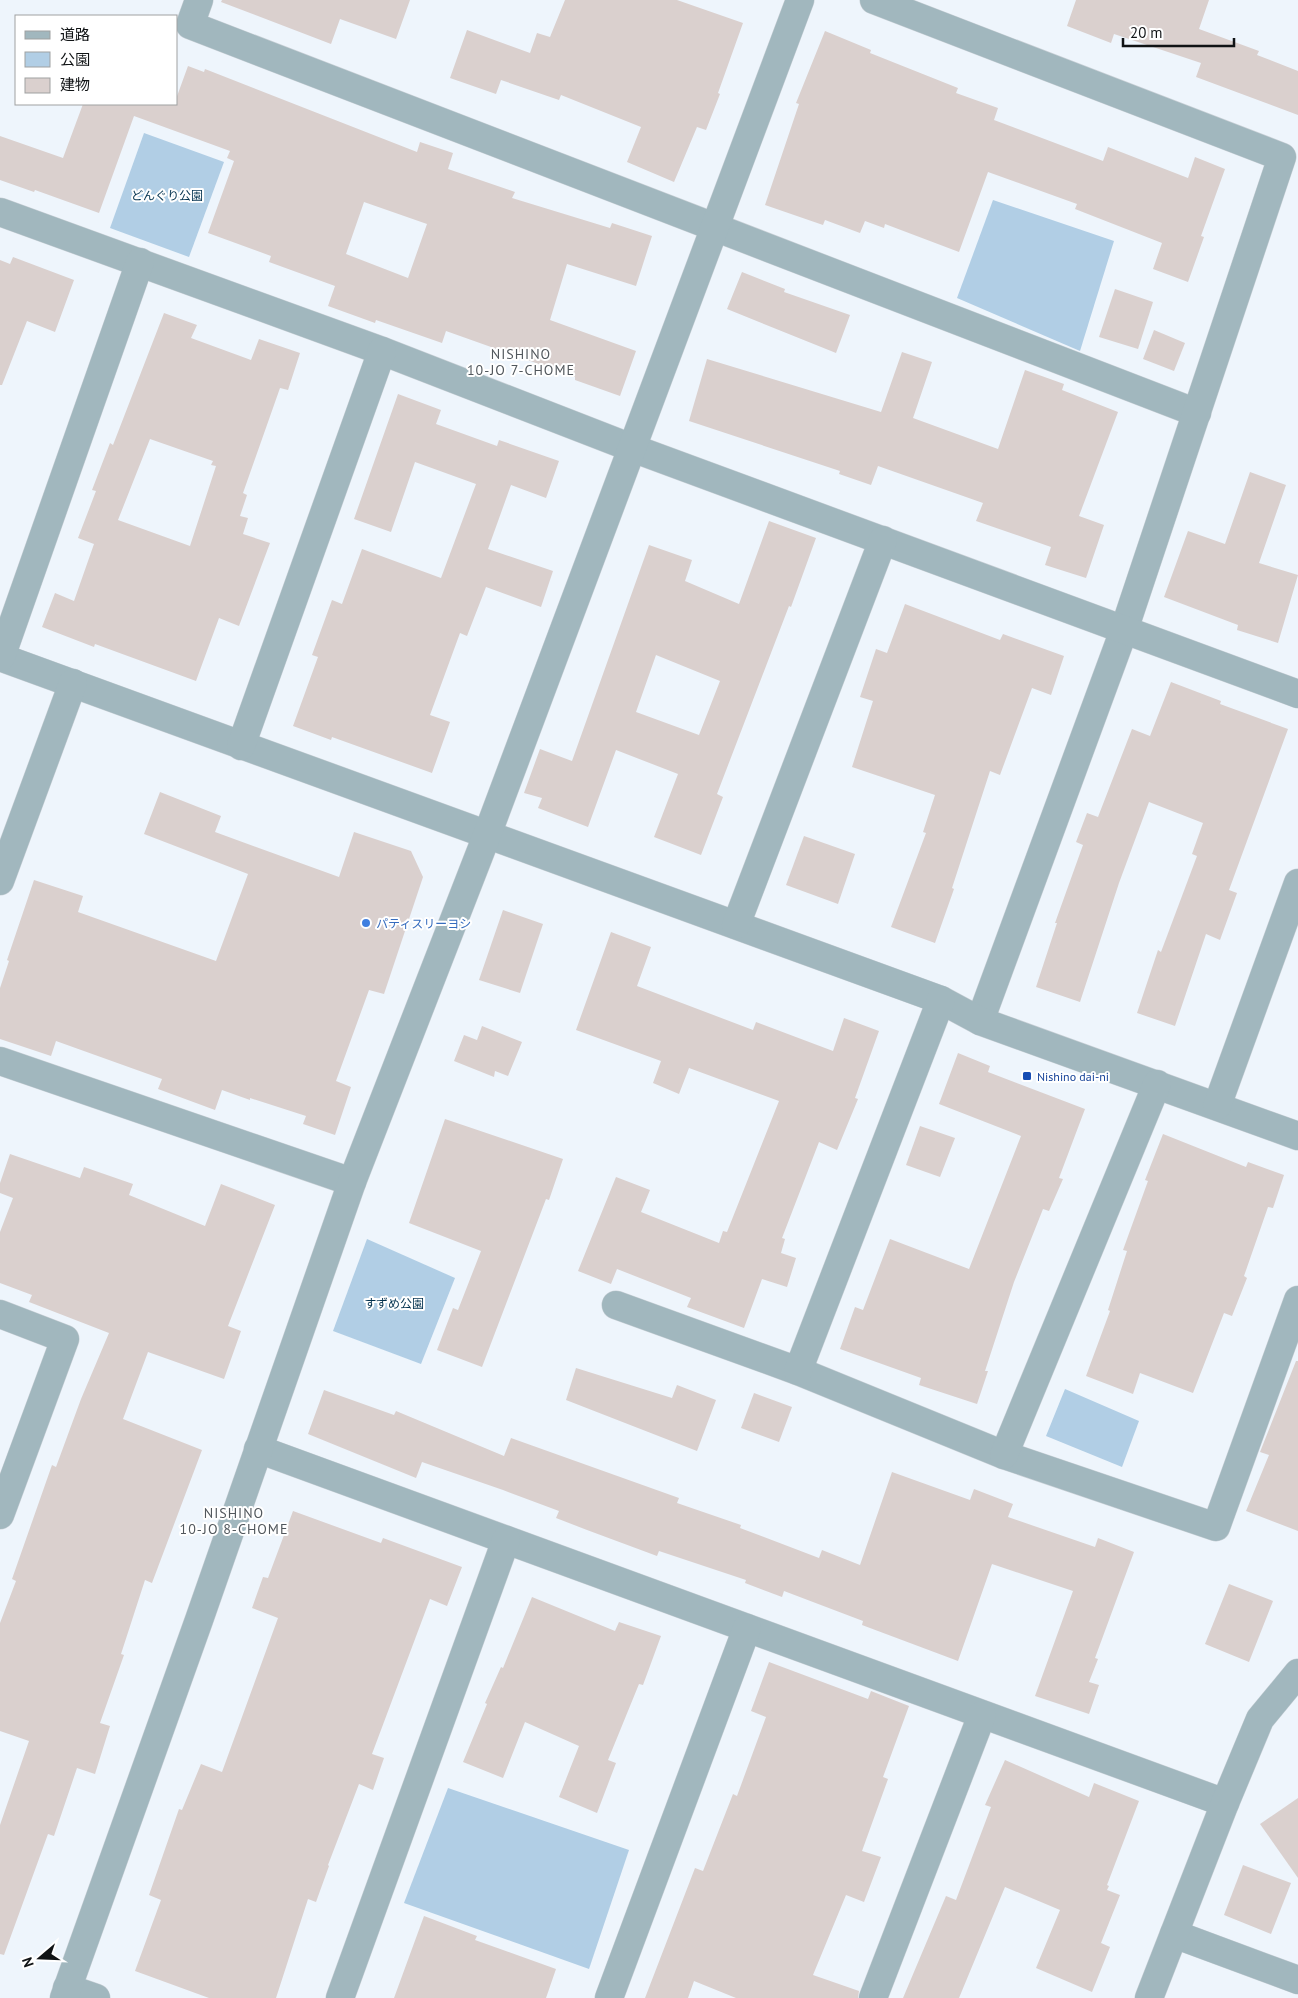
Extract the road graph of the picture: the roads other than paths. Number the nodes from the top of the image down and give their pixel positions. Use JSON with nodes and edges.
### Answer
{"nodes":[{"id":1,"x":199,"y":0,"type":"edge"},
{"id":2,"x":800,"y":0,"type":"edge"},
{"id":3,"x":874,"y":0,"type":"edge"},
{"id":4,"x":0,"y":212,"type":"edge"},
{"id":5,"x":715,"y":227,"type":"junction"},
{"id":6,"x":140,"y":262,"type":"junction"},
{"id":7,"x":382,"y":352,"type":"junction"},
{"id":8,"x":1197,"y":413,"type":"junction"},
{"id":9,"x":632,"y":448,"type":"junction"},
{"id":10,"x":883,"y":540,"type":"junction"},
{"id":11,"x":1124,"y":630,"type":"junction"},
{"id":12,"x":0,"y":657,"type":"edge"},
{"id":13,"x":72,"y":683,"type":"junction"},
{"id":14,"x":1298,"y":694,"type":"edge"},
{"id":15,"x":241,"y":746,"type":"junction"},
{"id":16,"x":487,"y":835,"type":"junction"},
{"id":17,"x":0,"y":881,"type":"edge"},
{"id":18,"x":1298,"y":883,"type":"edge"},
{"id":19,"x":736,"y":925,"type":"junction"},
{"id":20,"x":941,"y":1000,"type":"junction"},
{"id":21,"x":980,"y":1021,"type":"junction"},
{"id":22,"x":0,"y":1061,"type":"edge"},
{"id":23,"x":1157,"y":1084,"type":"junction"},
{"id":24,"x":1217,"y":1106,"type":"junction"},
{"id":25,"x":1298,"y":1136,"type":"edge"},
{"id":26,"x":352,"y":1182,"type":"junction"},
{"id":27,"x":1298,"y":1300,"type":"edge"},
{"id":28,"x":616,"y":1305,"type":"dead end"},
{"id":29,"x":0,"y":1314,"type":"edge"},
{"id":30,"x":798,"y":1371,"type":"junction"},
{"id":31,"x":258,"y":1449,"type":"junction"},
{"id":32,"x":1004,"y":1455,"type":"junction"},
{"id":33,"x":0,"y":1515,"type":"edge"},
{"id":34,"x":506,"y":1540,"type":"junction"},
{"id":35,"x":747,"y":1628,"type":"junction"},
{"id":36,"x":1298,"y":1673,"type":"edge"},
{"id":37,"x":982,"y":1715,"type":"junction"},
{"id":38,"x":1225,"y":1803,"type":"junction"},
{"id":39,"x":1174,"y":1934,"type":"junction"},
{"id":40,"x":1298,"y":1980,"type":"edge"},
{"id":41,"x":66,"y":1993,"type":"edge"},
{"id":42,"x":96,"y":1998,"type":"edge"},
{"id":43,"x":340,"y":1998,"type":"edge"},
{"id":44,"x":609,"y":1998,"type":"edge"},
{"id":45,"x":873,"y":1998,"type":"edge"},
{"id":46,"x":1150,"y":1998,"type":"edge"}],
"edges":[{"from":1,"to":5,"type":"street"},
{"from":2,"to":5,"type":"street"},
{"from":3,"to":8,"type":"street"},
{"from":4,"to":6,"type":"street"},
{"from":5,"to":8,"type":"street"},
{"from":5,"to":9,"type":"street"},
{"from":6,"to":7,"type":"street"},
{"from":6,"to":12,"type":"street"},
{"from":7,"to":9,"type":"street"},
{"from":7,"to":15,"type":"street"},
{"from":8,"to":11,"type":"street"},
{"from":9,"to":10,"type":"street"},
{"from":9,"to":16,"type":"street"},
{"from":10,"to":11,"type":"street"},
{"from":10,"to":19,"type":"street"},
{"from":11,"to":14,"type":"street"},
{"from":11,"to":21,"type":"street"},
{"from":12,"to":13,"type":"street"},
{"from":13,"to":15,"type":"street"},
{"from":13,"to":17,"type":"street"},
{"from":15,"to":16,"type":"street"},
{"from":16,"to":19,"type":"street"},
{"from":16,"to":26,"type":"street"},
{"from":18,"to":24,"type":"street"},
{"from":19,"to":20,"type":"street"},
{"from":20,"to":21,"type":"street"},
{"from":20,"to":30,"type":"street"},
{"from":21,"to":23,"type":"street"},
{"from":22,"to":26,"type":"street"},
{"from":23,"to":24,"type":"street"},
{"from":23,"to":32,"type":"street"},
{"from":24,"to":25,"type":"street"},
{"from":26,"to":31,"type":"street"},
{"from":27,"to":32,"type":"street"},
{"from":28,"to":30,"type":"street"},
{"from":29,"to":33,"type":"street"},
{"from":30,"to":32,"type":"street"},
{"from":31,"to":34,"type":"street"},
{"from":31,"to":41,"type":"street"},
{"from":34,"to":35,"type":"street"},
{"from":34,"to":43,"type":"street"},
{"from":35,"to":37,"type":"street"},
{"from":35,"to":44,"type":"street"},
{"from":36,"to":38,"type":"street"},
{"from":37,"to":38,"type":"street"},
{"from":37,"to":45,"type":"street"},
{"from":38,"to":39,"type":"street"},
{"from":39,"to":40,"type":"street"},
{"from":39,"to":46,"type":"street"},
{"from":41,"to":42,"type":"street"}]}
